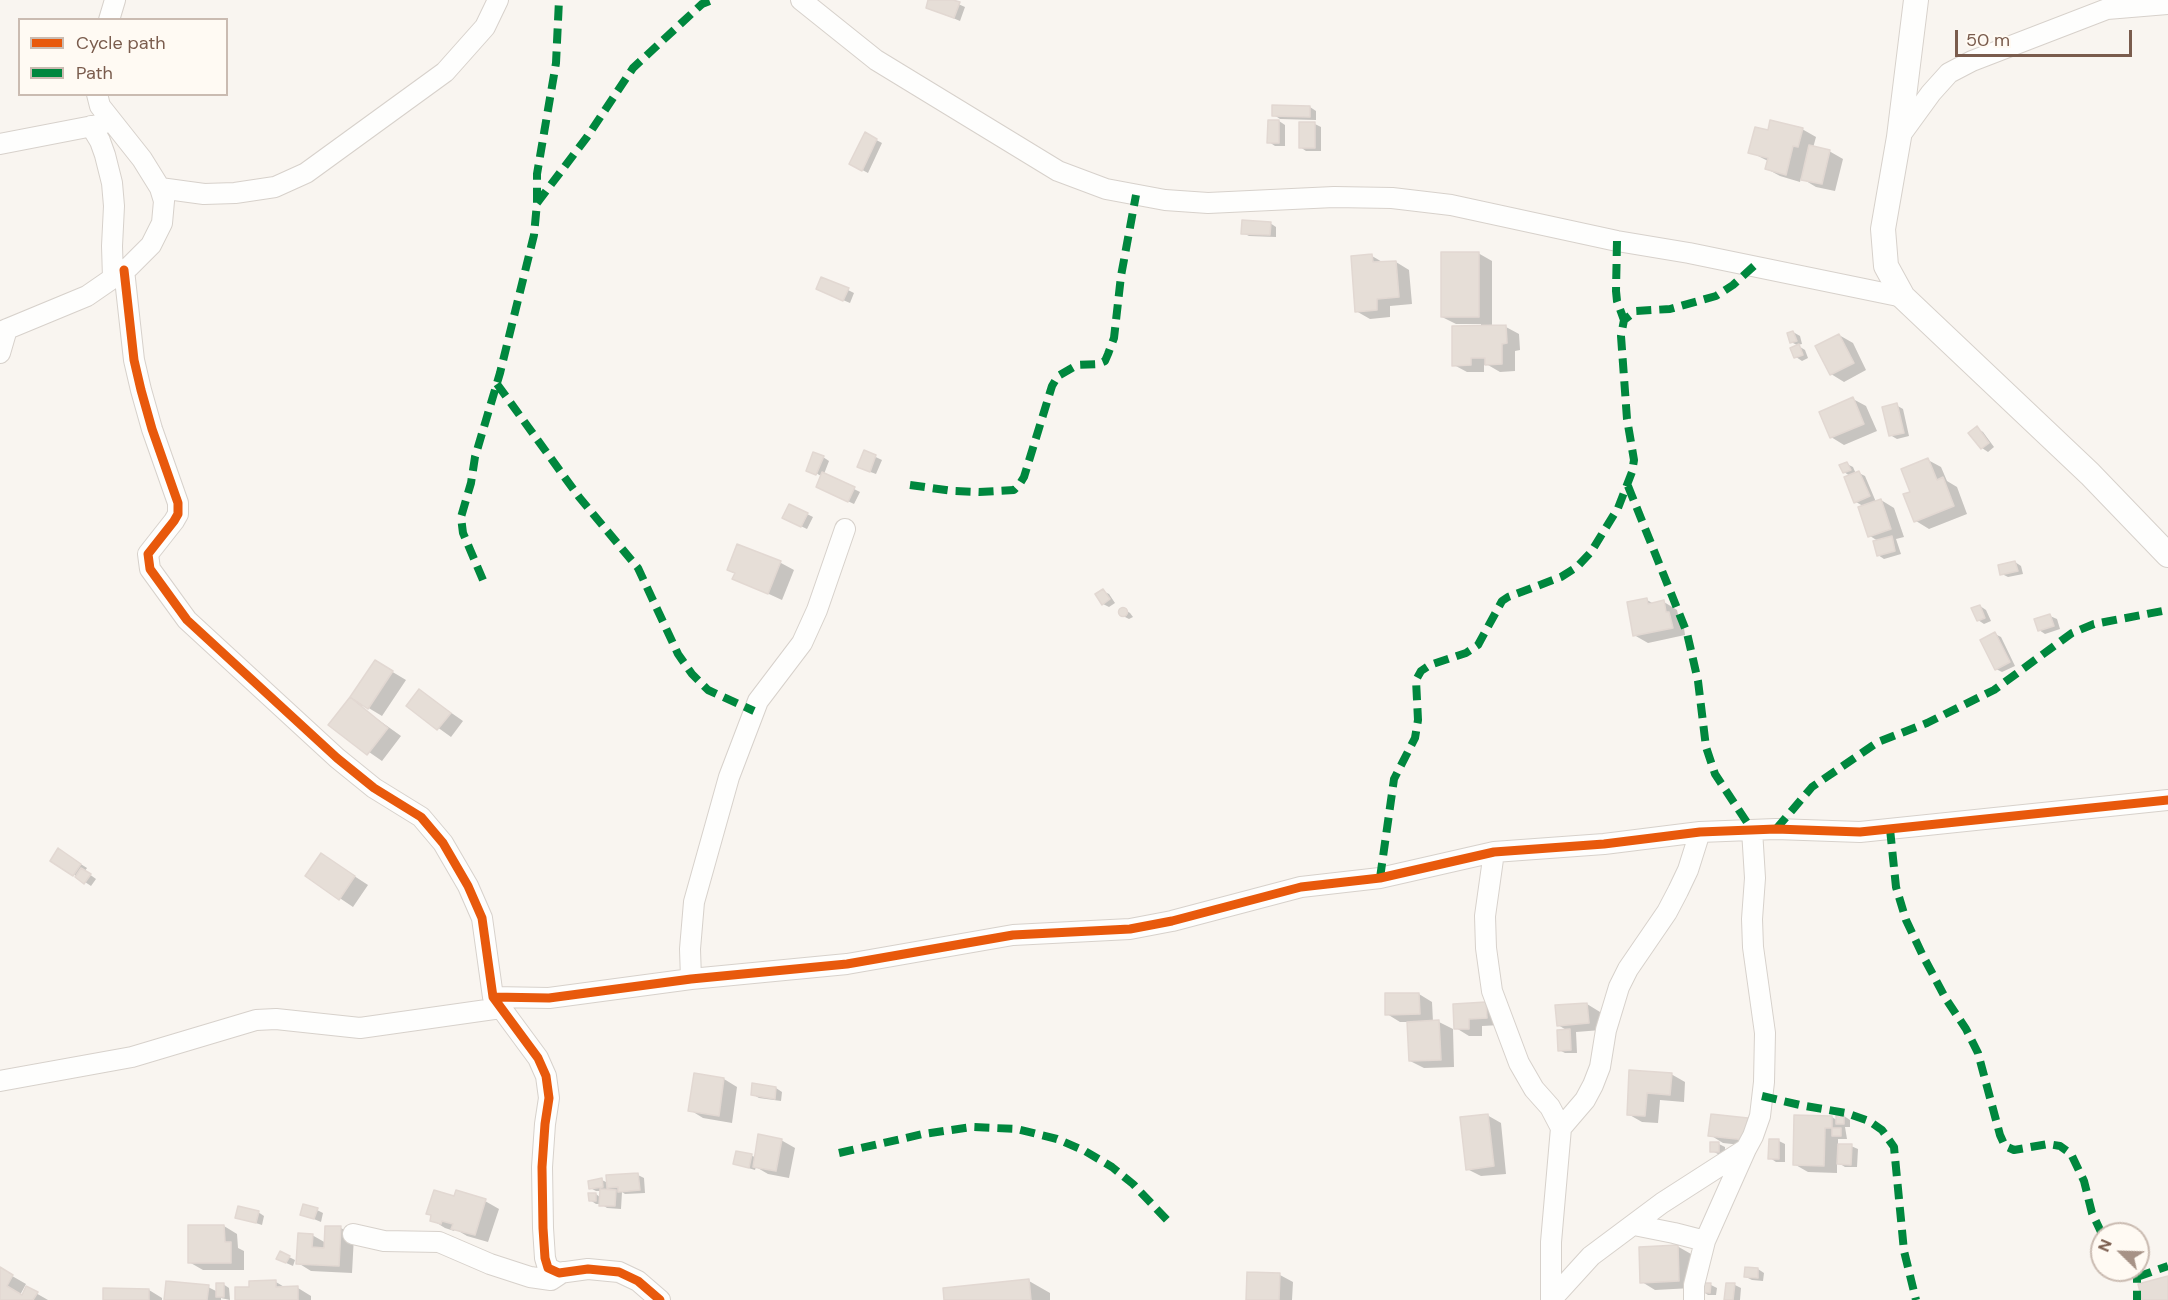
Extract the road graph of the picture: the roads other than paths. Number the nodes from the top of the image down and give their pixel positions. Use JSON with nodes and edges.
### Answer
{"nodes":[{"id":1,"x":115,"y":0,"type":"edge"},
{"id":2,"x":498,"y":0,"type":"edge"},
{"id":3,"x":801,"y":0,"type":"edge"},
{"id":4,"x":1916,"y":0,"type":"edge"},
{"id":5,"x":2168,"y":4,"type":"edge"},
{"id":6,"x":110,"y":18,"type":"edge"},
{"id":7,"x":97,"y":96,"type":"edge"},
{"id":8,"x":111,"y":122,"type":"junction"},
{"id":9,"x":91,"y":126,"type":"junction"},
{"id":10,"x":1899,"y":137,"type":"junction"},
{"id":11,"x":0,"y":144,"type":"edge"},
{"id":12,"x":160,"y":188,"type":"junction"},
{"id":13,"x":118,"y":274,"type":"junction"},
{"id":14,"x":1904,"y":297,"type":"junction"},
{"id":15,"x":3,"y":331,"type":"edge"},
{"id":16,"x":0,"y":353,"type":"edge"},
{"id":17,"x":845,"y":529,"type":"dead end"},
{"id":18,"x":2168,"y":555,"type":"edge"},
{"id":19,"x":2168,"y":800,"type":"edge"},
{"id":20,"x":1752,"y":830,"type":"junction"},
{"id":21,"x":1700,"y":832,"type":"junction"},
{"id":22,"x":1494,"y":852,"type":"junction"},
{"id":23,"x":691,"y":979,"type":"junction"},
{"id":24,"x":497,"y":1002,"type":"junction"},
{"id":25,"x":0,"y":1081,"type":"edge"},
{"id":26,"x":1561,"y":1128,"type":"junction"},
{"id":27,"x":1746,"y":1149,"type":"junction"},
{"id":28,"x":1634,"y":1225,"type":"junction"},
{"id":29,"x":353,"y":1234,"type":"dead end"},
{"id":30,"x":1704,"y":1241,"type":"junction"},
{"id":31,"x":563,"y":1272,"type":"junction"},
{"id":32,"x":660,"y":1300,"type":"edge"},
{"id":33,"x":1694,"y":1300,"type":"edge"}],
"edges":[{"from":1,"to":6,"type":"street"},
{"from":2,"to":12,"type":"street"},
{"from":3,"to":14,"type":"street"},
{"from":4,"to":10,"type":"street"},
{"from":5,"to":10,"type":"street"},
{"from":7,"to":8,"type":"street"},
{"from":8,"to":9,"type":"street"},
{"from":8,"to":12,"type":"street"},
{"from":9,"to":11,"type":"street"},
{"from":9,"to":13,"type":"street"},
{"from":10,"to":14,"type":"street"},
{"from":12,"to":13,"type":"street"},
{"from":13,"to":15,"type":"street"},
{"from":13,"to":24,"type":"street"},
{"from":14,"to":18,"type":"street"},
{"from":15,"to":16,"type":"street"},
{"from":17,"to":23,"type":"street"},
{"from":19,"to":20,"type":"street"},
{"from":20,"to":21,"type":"street"},
{"from":20,"to":27,"type":"street"},
{"from":21,"to":22,"type":"street"},
{"from":21,"to":26,"type":"street"},
{"from":22,"to":23,"type":"street"},
{"from":22,"to":26,"type":"street"},
{"from":23,"to":24,"type":"street"},
{"from":24,"to":25,"type":"street"},
{"from":24,"to":31,"type":"street"},
{"from":26,"to":28,"type":"street"},
{"from":27,"to":28,"type":"street"},
{"from":27,"to":30,"type":"street"},
{"from":28,"to":30,"type":"street"},
{"from":29,"to":31,"type":"street"},
{"from":30,"to":33,"type":"street"},
{"from":31,"to":32,"type":"street"}]}
